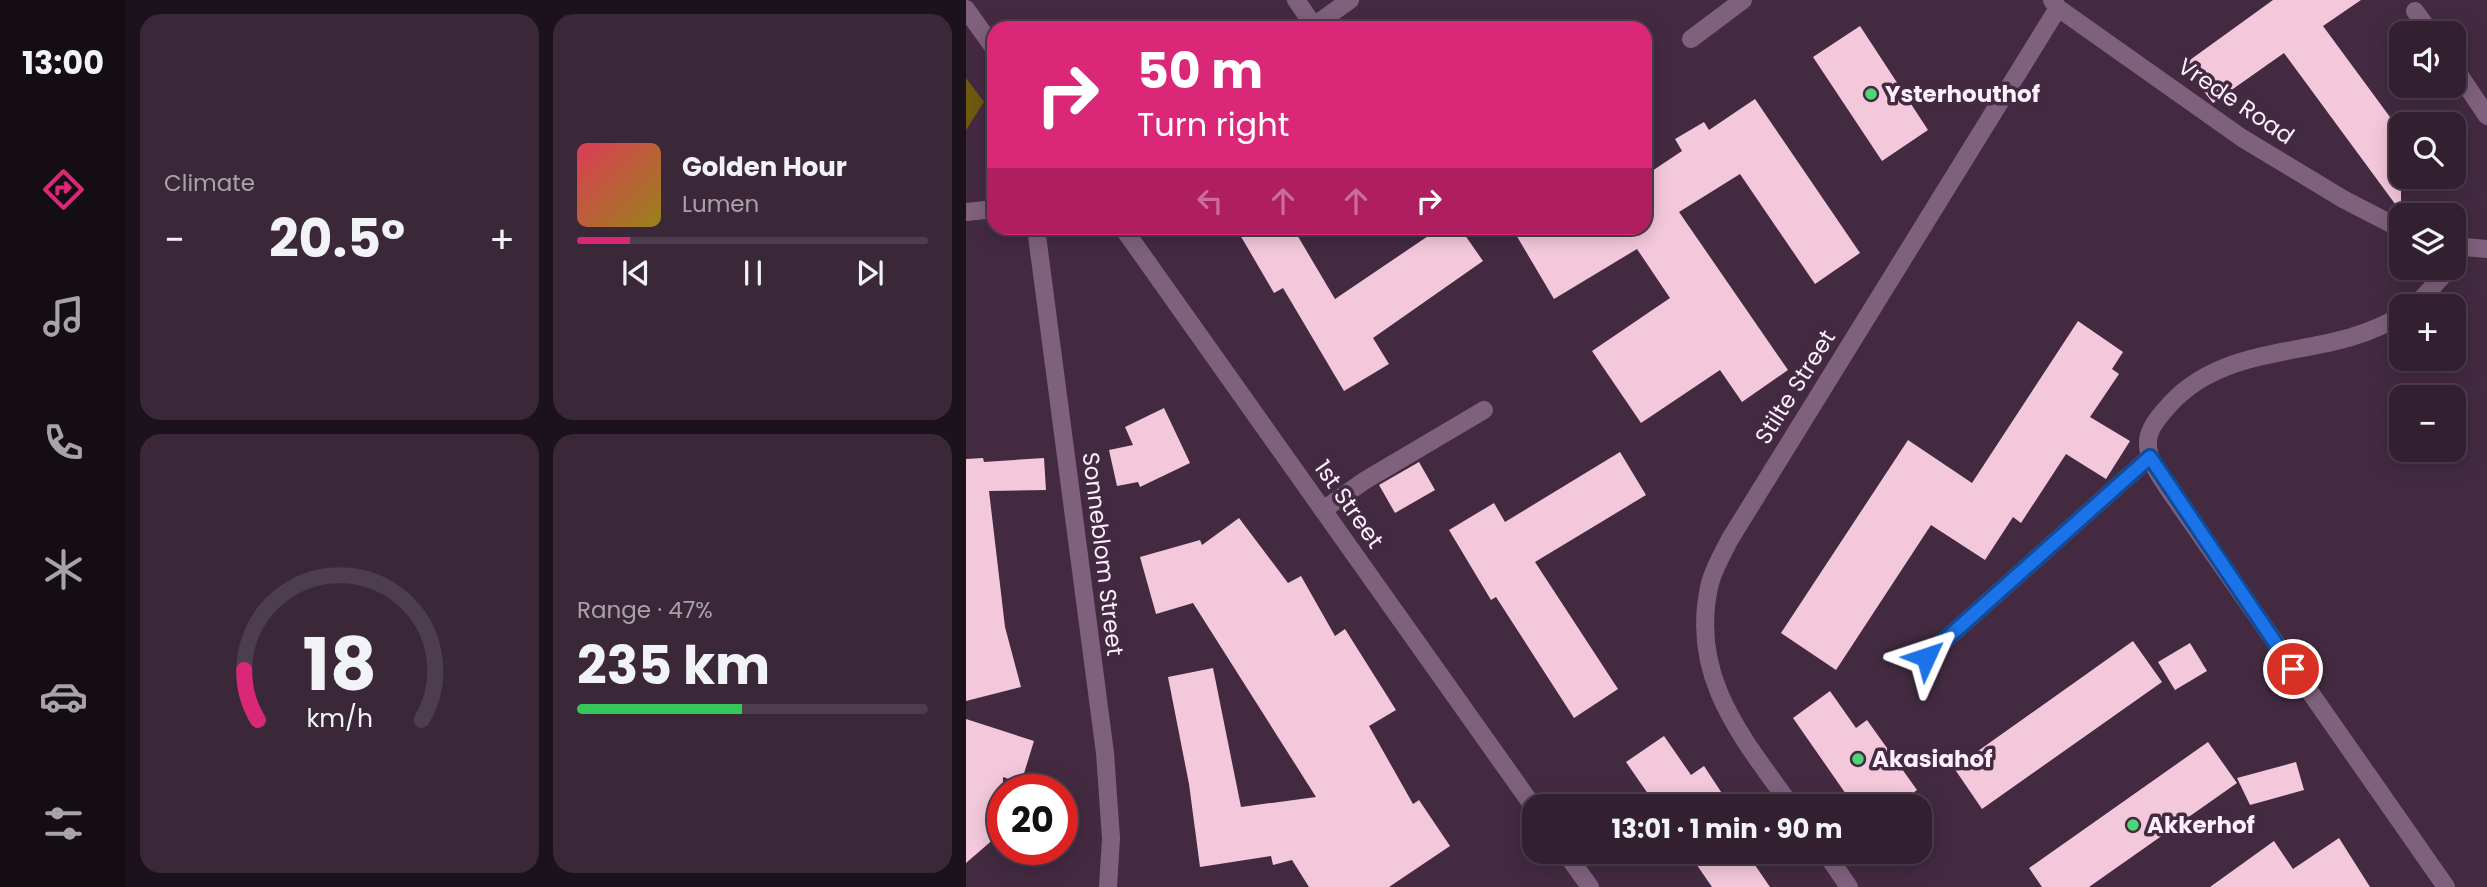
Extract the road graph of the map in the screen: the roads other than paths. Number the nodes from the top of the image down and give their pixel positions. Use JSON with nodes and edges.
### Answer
{"nodes":[{"id":1,"x":1296,"y":0,"type":"edge"},
{"id":2,"x":1350,"y":0,"type":"edge"},
{"id":3,"x":1743,"y":0,"type":"edge"},
{"id":4,"x":2055,"y":4,"type":"edge"},
{"id":5,"x":966,"y":9,"type":"edge"},
{"id":6,"x":2415,"y":11,"type":"dead end"},
{"id":7,"x":1308,"y":21,"type":"edge"},
{"id":8,"x":1320,"y":21,"type":"edge"},
{"id":9,"x":2422,"y":21,"type":"edge"},
{"id":10,"x":987,"y":38,"type":"edge"},
{"id":11,"x":1691,"y":38,"type":"dead end"},
{"id":12,"x":2466,"y":85,"type":"edge"},
{"id":13,"x":2487,"y":116,"type":"edge"},
{"id":14,"x":987,"y":210,"type":"edge"},
{"id":15,"x":966,"y":212,"type":"edge"},
{"id":16,"x":2389,"y":223,"type":"edge"},
{"id":17,"x":1036,"y":235,"type":"edge"},
{"id":18,"x":1128,"y":235,"type":"edge"},
{"id":19,"x":2466,"y":248,"type":"edge"},
{"id":20,"x":2487,"y":249,"type":"edge"},
{"id":21,"x":2439,"y":280,"type":"edge"},
{"id":22,"x":2426,"y":294,"type":"edge"},
{"id":23,"x":2389,"y":320,"type":"edge"},
{"id":24,"x":1484,"y":410,"type":"dead end"},
{"id":25,"x":2150,"y":457,"type":"junction"},
{"id":26,"x":1323,"y":510,"type":"junction"},
{"id":27,"x":1926,"y":657,"type":"dead end"},
{"id":28,"x":1524,"y":794,"type":"edge"},
{"id":29,"x":1783,"y":794,"type":"edge"},
{"id":30,"x":1574,"y":864,"type":"edge"},
{"id":31,"x":1833,"y":864,"type":"edge"},
{"id":32,"x":1108,"y":887,"type":"edge"},
{"id":33,"x":1590,"y":887,"type":"edge"},
{"id":34,"x":1849,"y":887,"type":"edge"},
{"id":35,"x":2446,"y":887,"type":"edge"}],
"edges":[{"from":1,"to":7,"type":"street"},
{"from":2,"to":8,"type":"street"},
{"from":3,"to":11,"type":"street"},
{"from":4,"to":16,"type":"street","name":"Vrede Road"},
{"from":4,"to":29,"type":"street","name":"Stilte Street"},
{"from":5,"to":10,"type":"street"},
{"from":6,"to":9,"type":"street"},
{"from":12,"to":13,"type":"street"},
{"from":14,"to":15,"type":"street"},
{"from":17,"to":32,"type":"street","name":"Sonneblom Street"},
{"from":18,"to":26,"type":"street","name":"1st Street"},
{"from":19,"to":20,"type":"street"},
{"from":21,"to":22,"type":"street"},
{"from":23,"to":25,"type":"street"},
{"from":24,"to":26,"type":"street"},
{"from":25,"to":27,"type":"street"},
{"from":25,"to":35,"type":"street"},
{"from":26,"to":28,"type":"street","name":"1st Street"},
{"from":30,"to":33,"type":"street"},
{"from":31,"to":34,"type":"street"}]}
